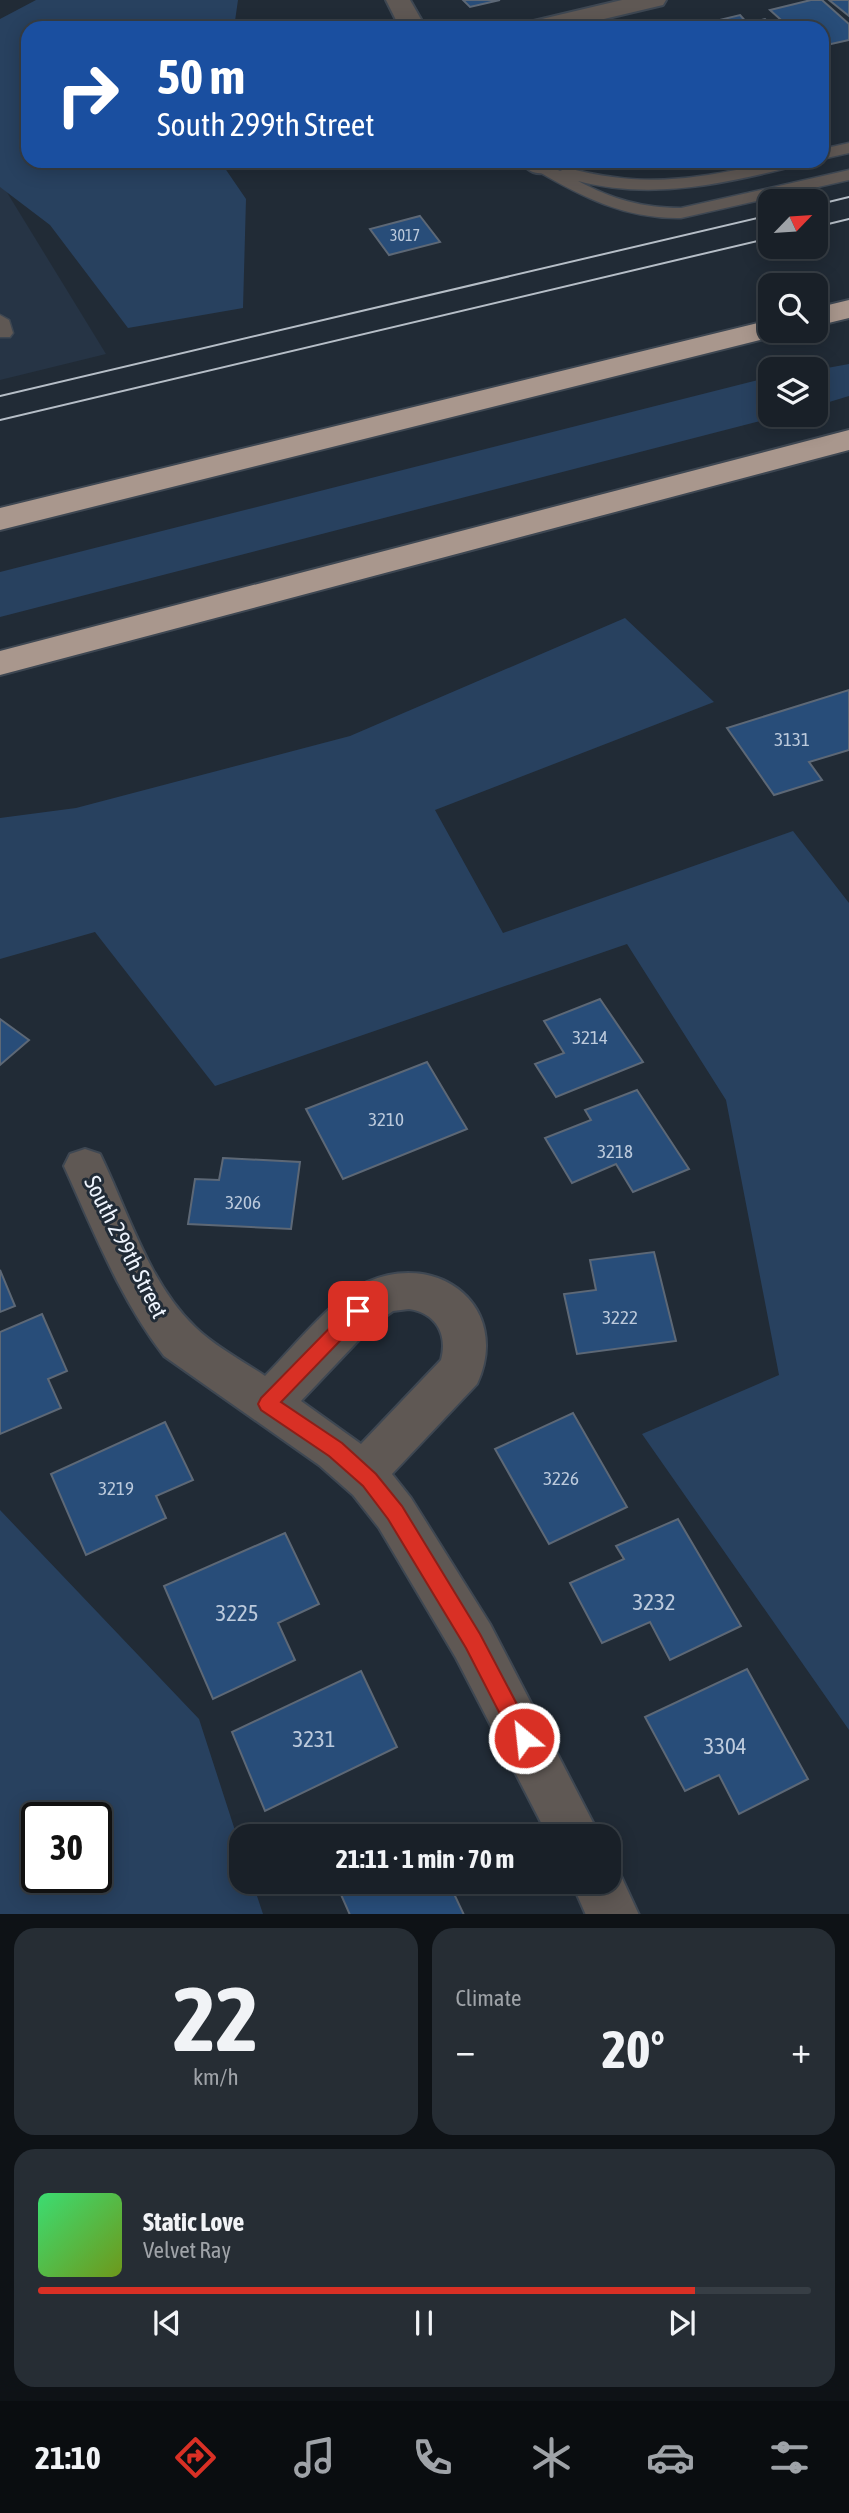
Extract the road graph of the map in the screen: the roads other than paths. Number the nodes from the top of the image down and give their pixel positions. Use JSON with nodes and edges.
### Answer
{"nodes":[{"id":1,"x":398,"y":0,"type":"edge"},
{"id":2,"x":654,"y":0,"type":"edge"},
{"id":3,"x":408,"y":21,"type":"edge"},
{"id":4,"x":564,"y":21,"type":"edge"},
{"id":5,"x":849,"y":148,"type":"edge"},
{"id":6,"x":829,"y":152,"type":"edge"},
{"id":7,"x":544,"y":168,"type":"edge"},
{"id":8,"x":552,"y":168,"type":"edge"},
{"id":9,"x":771,"y":168,"type":"edge"},
{"id":10,"x":849,"y":175,"type":"edge"},
{"id":11,"x":758,"y":332,"type":"edge"},
{"id":12,"x":849,"y":440,"type":"edge"},
{"id":13,"x":0,"y":519,"type":"edge"},
{"id":14,"x":0,"y":663,"type":"edge"},
{"id":15,"x":85,"y":1166,"type":"dead end"},
{"id":16,"x":268,"y":1404,"type":"junction"},
{"id":17,"x":362,"y":1474,"type":"junction"},
{"id":18,"x":569,"y":1824,"type":"edge"},
{"id":19,"x":603,"y":1894,"type":"edge"},
{"id":20,"x":613,"y":1914,"type":"edge"}],
"edges":[{"from":1,"to":3,"type":"street"},
{"from":2,"to":4,"type":"street"},
{"from":5,"to":6,"type":"lane"},
{"from":7,"to":10,"type":"lane"},
{"from":8,"to":9,"type":"lane"},
{"from":11,"to":13,"type":"highway"},
{"from":12,"to":14,"type":"highway"},
{"from":15,"to":16,"type":"street","name":"South 299th Street"},
{"from":16,"to":17,"type":"street","name":"South 299th Street"},
{"from":16,"to":17,"type":"street"},
{"from":17,"to":18,"type":"street","name":"South 299th Street"},
{"from":19,"to":20,"type":"street"}]}
